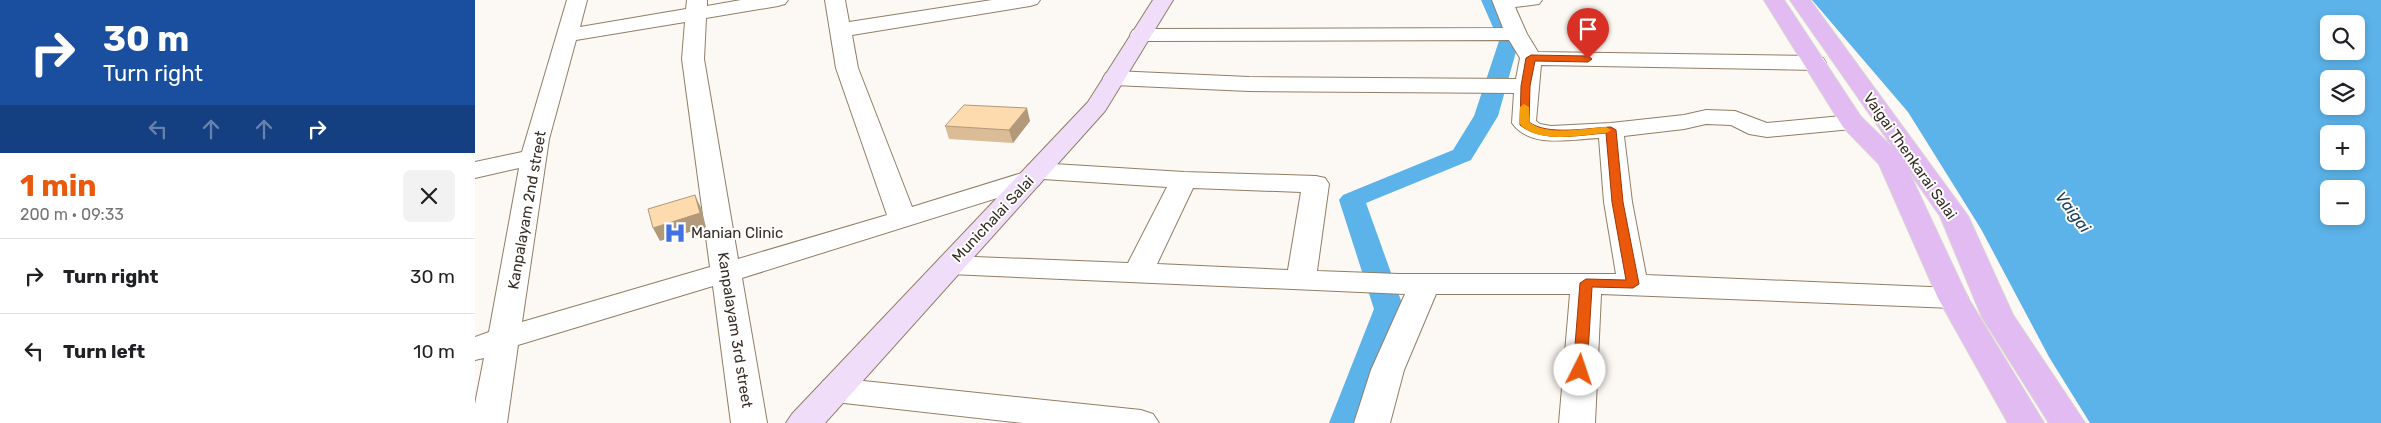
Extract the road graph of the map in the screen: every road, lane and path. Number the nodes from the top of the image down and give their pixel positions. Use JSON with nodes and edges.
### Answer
{"nodes":[{"id":1,"x":577,"y":0,"type":"edge"},
{"id":2,"x":778,"y":0,"type":"edge"},
{"id":3,"x":835,"y":0,"type":"edge"},
{"id":4,"x":1030,"y":0,"type":"edge"},
{"id":5,"x":1163,"y":0,"type":"edge"},
{"id":6,"x":1502,"y":0,"type":"edge"},
{"id":7,"x":1532,"y":0,"type":"edge"},
{"id":8,"x":1773,"y":0,"type":"edge"},
{"id":9,"x":1800,"y":0,"type":"edge"},
{"id":10,"x":962,"y":5,"type":"edge"},
{"id":11,"x":697,"y":7,"type":"edge"},
{"id":12,"x":841,"y":30,"type":"junction"},
{"id":13,"x":1516,"y":34,"type":"junction"},
{"id":14,"x":567,"y":35,"type":"junction"},
{"id":15,"x":1141,"y":35,"type":"junction"},
{"id":16,"x":1531,"y":58,"type":"junction"},
{"id":17,"x":1815,"y":63,"type":"junction"},
{"id":18,"x":1114,"y":78,"type":"junction"},
{"id":19,"x":1517,"y":87,"type":"junction"},
{"id":20,"x":1852,"y":122,"type":"junction"},
{"id":21,"x":1611,"y":130,"type":"junction"},
{"id":22,"x":535,"y":157,"type":"junction"},
{"id":23,"x":475,"y":170,"type":"edge"},
{"id":24,"x":1033,"y":175,"type":"junction"},
{"id":25,"x":1184,"y":180,"type":"junction"},
{"id":26,"x":902,"y":218,"type":"junction"},
{"id":27,"x":950,"y":265,"type":"junction"},
{"id":28,"x":726,"y":273,"type":"junction"},
{"id":29,"x":1137,"y":274,"type":"junction"},
{"id":30,"x":1301,"y":280,"type":"junction"},
{"id":31,"x":1586,"y":283,"type":"junction"},
{"id":32,"x":1412,"y":284,"type":"junction"},
{"id":33,"x":1633,"y":284,"type":"junction"},
{"id":34,"x":1953,"y":298,"type":"junction"},
{"id":35,"x":504,"y":338,"type":"junction"},
{"id":36,"x":475,"y":349,"type":"edge"},
{"id":37,"x":835,"y":390,"type":"junction"},
{"id":38,"x":489,"y":423,"type":"edge"},
{"id":39,"x":749,"y":423,"type":"edge"},
{"id":40,"x":804,"y":423,"type":"edge"},
{"id":41,"x":1141,"y":423,"type":"edge"},
{"id":42,"x":1373,"y":423,"type":"edge"},
{"id":43,"x":1577,"y":423,"type":"edge"},
{"id":44,"x":2027,"y":423,"type":"edge"},
{"id":45,"x":2067,"y":423,"type":"edge"}],
"edges":[{"from":1,"to":14,"type":"street","name":"Kanpalayam 2nd street"},
{"from":2,"to":11,"type":"street"},
{"from":3,"to":12,"type":"street"},
{"from":4,"to":10,"type":"street"},
{"from":5,"to":15,"type":"main road","name":"Munichalai Salai"},
{"from":6,"to":7,"type":"street"},
{"from":6,"to":13,"type":"street"},
{"from":8,"to":17,"type":"main road","name":"Vaigai Thenkarai Salai"},
{"from":9,"to":45,"type":"main road","name":"Vaigai Thenkarai Salai"},
{"from":10,"to":12,"type":"street"},
{"from":11,"to":14,"type":"street"},
{"from":11,"to":28,"type":"street","name":"Kanpalayam 3rd street"},
{"from":12,"to":26,"type":"street"},
{"from":13,"to":15,"type":"street"},
{"from":13,"to":16,"type":"street"},
{"from":14,"to":22,"type":"street","name":"Kanpalayam 2nd street"},
{"from":15,"to":18,"type":"main road","name":"Munichalai Salai"},
{"from":16,"to":17,"type":"street"},
{"from":16,"to":19,"type":"street"},
{"from":17,"to":20,"type":"main road","name":"Vaigai Thenkarai Salai"},
{"from":18,"to":19,"type":"street"},
{"from":18,"to":24,"type":"main road","name":"Munichalai Salai"},
{"from":19,"to":21,"type":"street"},
{"from":20,"to":21,"type":"street"},
{"from":20,"to":34,"type":"main road","name":"Vaigai Thenkarai Salai"},
{"from":21,"to":33,"type":"street"},
{"from":22,"to":23,"type":"street"},
{"from":22,"to":35,"type":"street","name":"Kanpalayam 2nd street"},
{"from":24,"to":25,"type":"street"},
{"from":24,"to":26,"type":"street"},
{"from":24,"to":27,"type":"main road","name":"Munichalai Salai"},
{"from":25,"to":29,"type":"street"},
{"from":25,"to":30,"type":"street"},
{"from":26,"to":28,"type":"street"},
{"from":27,"to":29,"type":"street"},
{"from":27,"to":37,"type":"main road","name":"Munichalai Salai"},
{"from":28,"to":35,"type":"street"},
{"from":28,"to":39,"type":"street","name":"Kanpalayam 3rd street"},
{"from":29,"to":30,"type":"street"},
{"from":30,"to":32,"type":"street"},
{"from":31,"to":32,"type":"street"},
{"from":31,"to":33,"type":"street"},
{"from":31,"to":43,"type":"street"},
{"from":32,"to":42,"type":"street"},
{"from":33,"to":34,"type":"street"},
{"from":34,"to":44,"type":"main road","name":"Vaigai Thenkarai Salai"},
{"from":35,"to":36,"type":"street"},
{"from":35,"to":38,"type":"street","name":"Kanpalayam 2nd street"},
{"from":37,"to":40,"type":"main road","name":"Munichalai Salai"},
{"from":37,"to":41,"type":"street"}]}
